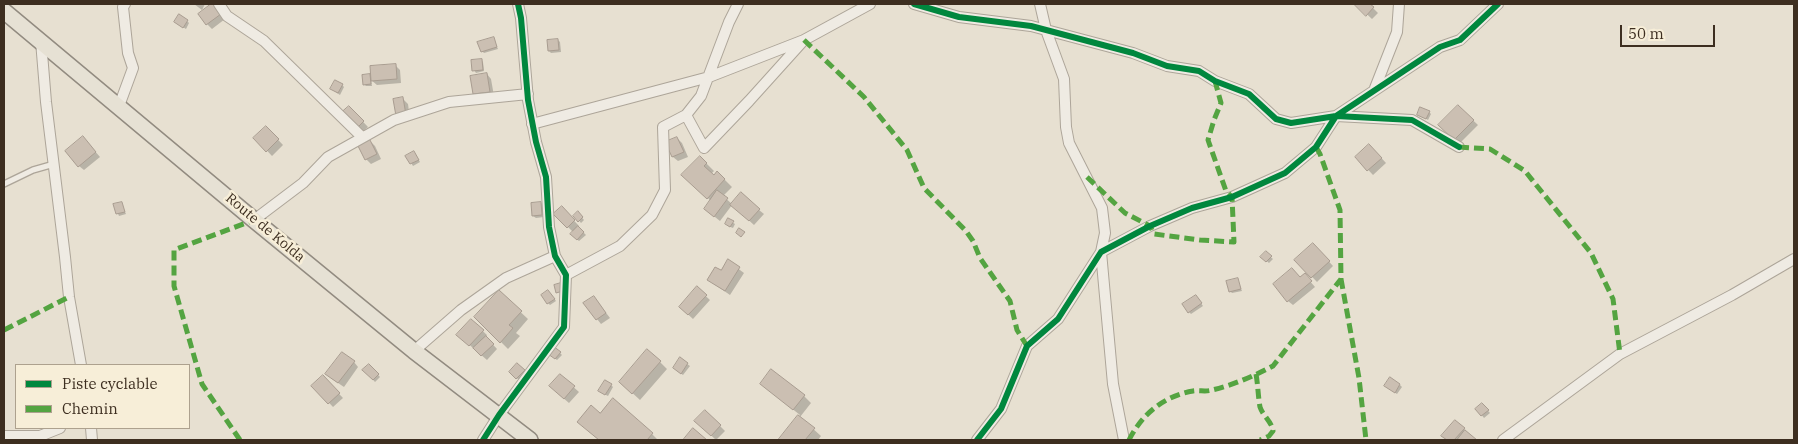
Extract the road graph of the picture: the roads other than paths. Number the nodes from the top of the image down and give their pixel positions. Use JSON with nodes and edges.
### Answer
{"nodes":[{"id":1,"x":125,"y":4,"type":"edge"},
{"id":2,"x":219,"y":4,"type":"edge"},
{"id":3,"x":518,"y":4,"type":"edge"},
{"id":4,"x":738,"y":4,"type":"edge"},
{"id":5,"x":866,"y":4,"type":"edge"},
{"id":6,"x":914,"y":4,"type":"edge"},
{"id":7,"x":1040,"y":4,"type":"edge"},
{"id":8,"x":1399,"y":4,"type":"edge"},
{"id":9,"x":1498,"y":4,"type":"edge"},
{"id":10,"x":4,"y":11,"type":"edge"},
{"id":11,"x":1046,"y":30,"type":"junction"},
{"id":12,"x":804,"y":40,"type":"junction"},
{"id":13,"x":41,"y":41,"type":"junction"},
{"id":14,"x":709,"y":77,"type":"junction"},
{"id":15,"x":1375,"y":88,"type":"junction"},
{"id":16,"x":528,"y":94,"type":"junction"},
{"id":17,"x":118,"y":106,"type":"junction"},
{"id":18,"x":686,"y":115,"type":"junction"},
{"id":19,"x":1336,"y":116,"type":"junction"},
{"id":20,"x":532,"y":124,"type":"junction"},
{"id":21,"x":362,"y":137,"type":"junction"},
{"id":22,"x":1459,"y":147,"type":"dead end"},
{"id":23,"x":54,"y":164,"type":"junction"},
{"id":24,"x":4,"y":184,"type":"edge"},
{"id":25,"x":254,"y":220,"type":"junction"},
{"id":26,"x":1101,"y":252,"type":"junction"},
{"id":27,"x":555,"y":256,"type":"junction"},
{"id":28,"x":1794,"y":259,"type":"edge"},
{"id":29,"x":566,"y":275,"type":"junction"},
{"id":30,"x":414,"y":351,"type":"junction"},
{"id":31,"x":81,"y":364,"type":"edge"},
{"id":32,"x":499,"y":415,"type":"junction"},
{"id":33,"x":58,"y":429,"type":"edge"},
{"id":34,"x":4,"y":436,"type":"edge"},
{"id":35,"x":483,"y":440,"type":"edge"},
{"id":36,"x":530,"y":440,"type":"edge"},
{"id":37,"x":977,"y":440,"type":"edge"},
{"id":38,"x":1124,"y":440,"type":"edge"},
{"id":39,"x":1503,"y":440,"type":"edge"}],
"edges":[{"from":1,"to":17,"type":"street"},
{"from":2,"to":21,"type":"street"},
{"from":3,"to":16,"type":"street"},
{"from":4,"to":14,"type":"street"},
{"from":5,"to":12,"type":"street"},
{"from":6,"to":11,"type":"street"},
{"from":7,"to":11,"type":"street"},
{"from":8,"to":15,"type":"street"},
{"from":9,"to":15,"type":"street"},
{"from":10,"to":13,"type":"main road","name":"Route de Kolda"},
{"from":11,"to":19,"type":"street"},
{"from":11,"to":26,"type":"street"},
{"from":12,"to":14,"type":"street"},
{"from":12,"to":18,"type":"street"},
{"from":13,"to":17,"type":"main road","name":"Route de Kolda"},
{"from":13,"to":23,"type":"street"},
{"from":14,"to":18,"type":"street"},
{"from":14,"to":20,"type":"street"},
{"from":15,"to":19,"type":"street"},
{"from":16,"to":20,"type":"street"},
{"from":16,"to":21,"type":"street"},
{"from":17,"to":25,"type":"main road","name":"Route de Kolda"},
{"from":18,"to":29,"type":"street"},
{"from":19,"to":22,"type":"street"},
{"from":19,"to":26,"type":"street"},
{"from":20,"to":27,"type":"street"},
{"from":21,"to":25,"type":"street"},
{"from":23,"to":24,"type":"lane"},
{"from":23,"to":31,"type":"street"},
{"from":25,"to":30,"type":"main road","name":"Route de Kolda"},
{"from":26,"to":37,"type":"street"},
{"from":26,"to":38,"type":"street"},
{"from":27,"to":29,"type":"street"},
{"from":27,"to":30,"type":"street"},
{"from":28,"to":39,"type":"street"},
{"from":29,"to":32,"type":"street"},
{"from":30,"to":32,"type":"main road","name":"Route de Kolda"},
{"from":32,"to":35,"type":"street"},
{"from":32,"to":36,"type":"main road","name":"Route de Kolda"},
{"from":33,"to":34,"type":"street"}]}
